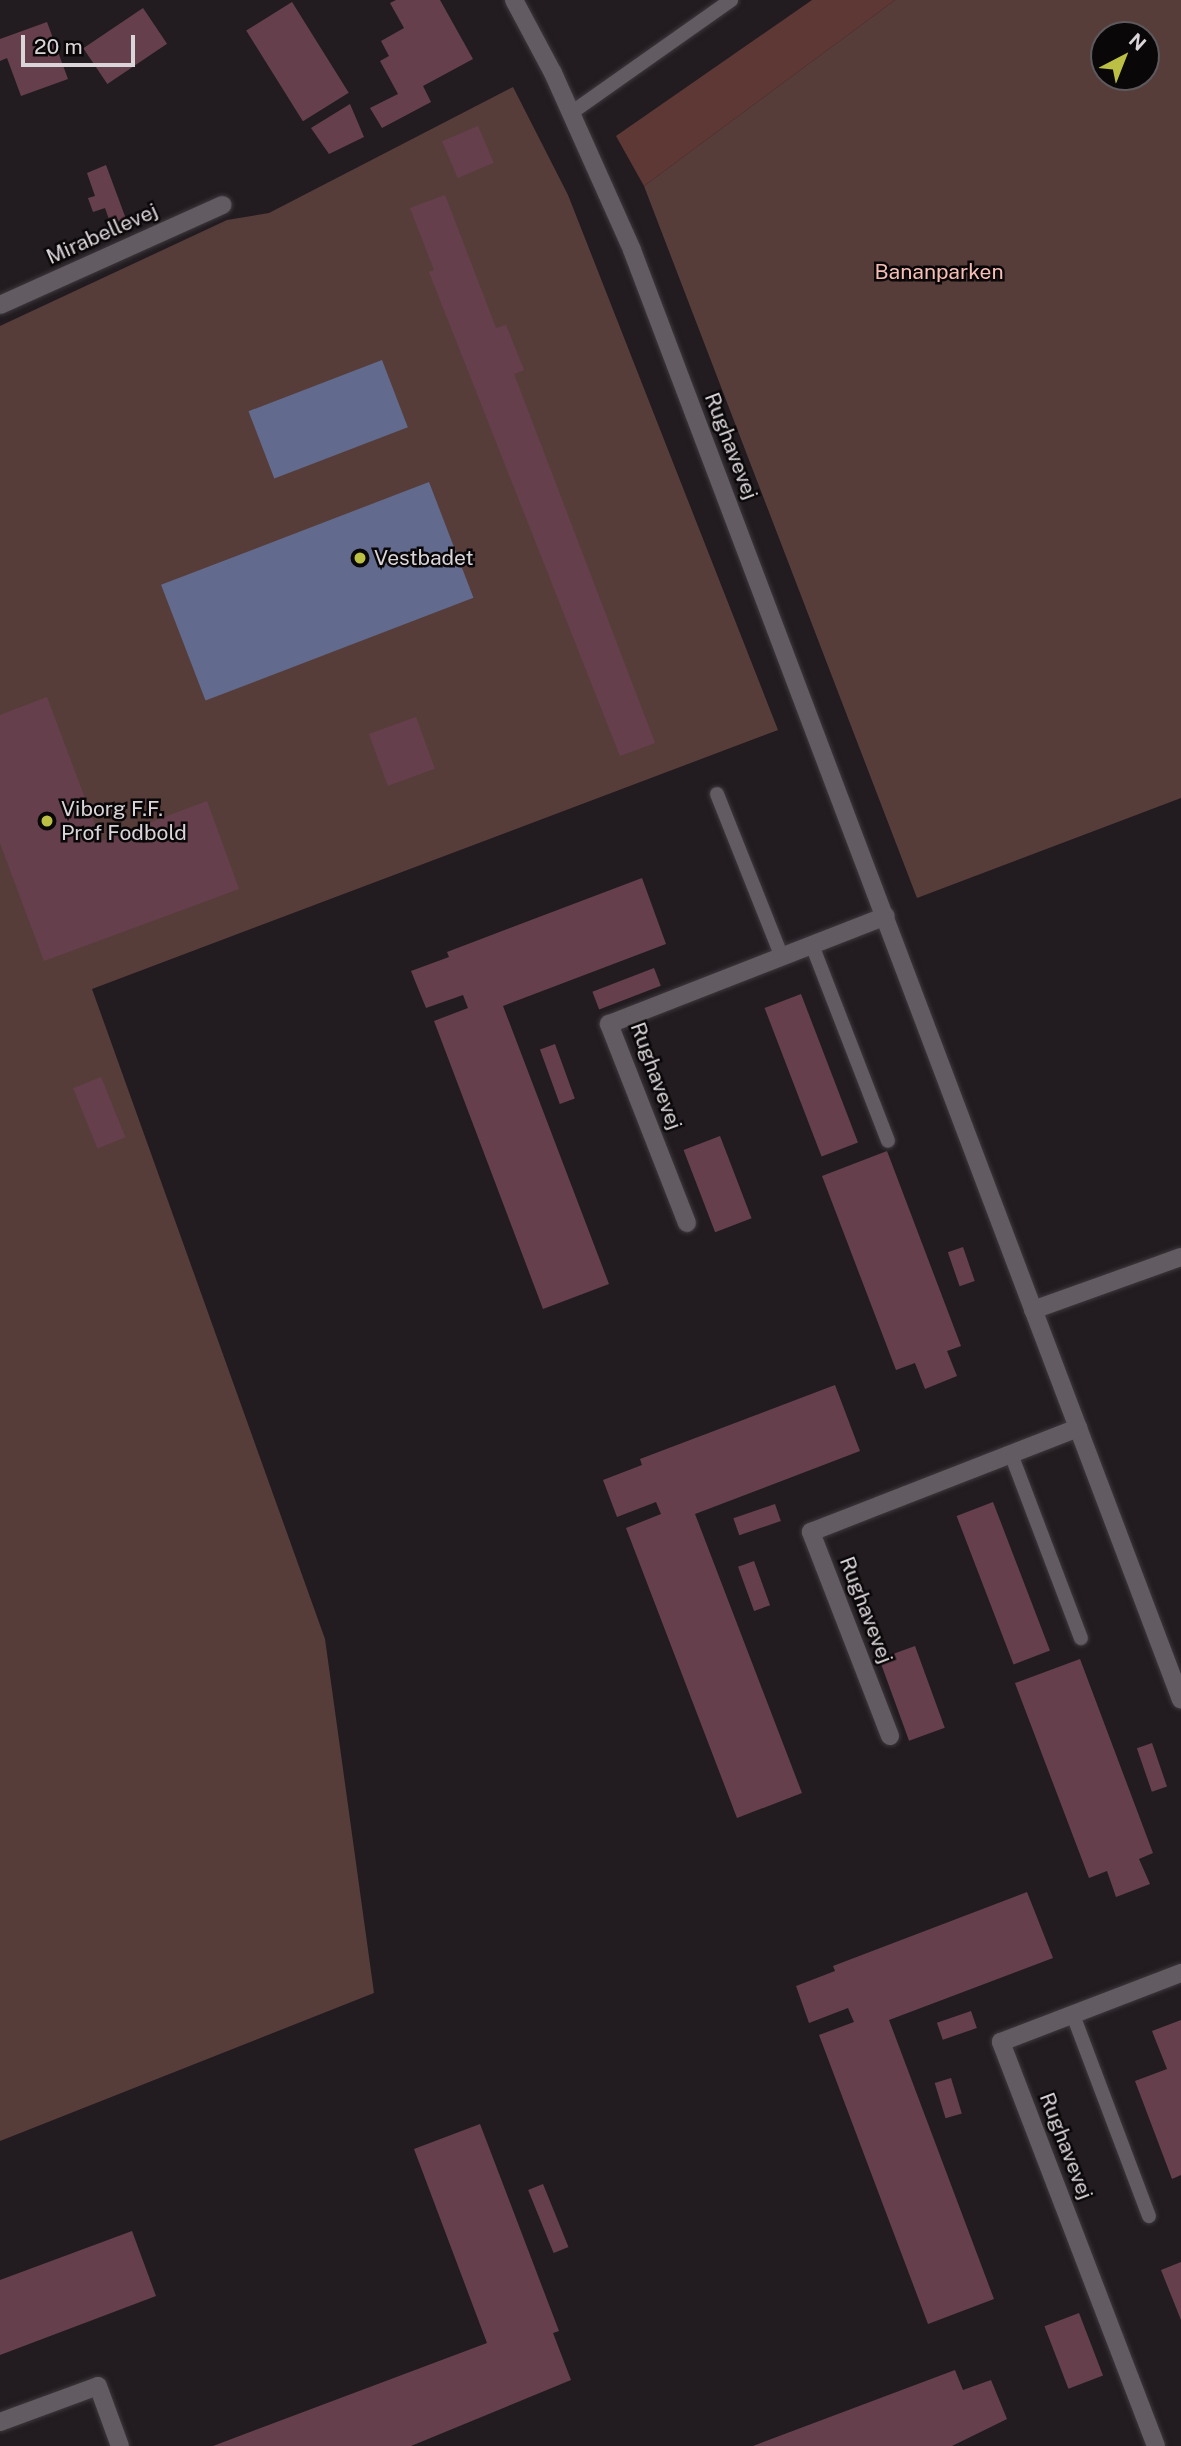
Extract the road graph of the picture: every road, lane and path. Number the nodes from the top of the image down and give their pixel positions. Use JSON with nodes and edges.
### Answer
{"nodes":[{"id":1,"x":514,"y":0,"type":"edge"},
{"id":2,"x":731,"y":0,"type":"edge"},
{"id":3,"x":571,"y":113,"type":"junction"},
{"id":4,"x":223,"y":205,"type":"dead end"},
{"id":5,"x":0,"y":305,"type":"edge"},
{"id":6,"x":717,"y":794,"type":"dead end"},
{"id":7,"x":886,"y":916,"type":"junction"},
{"id":8,"x":812,"y":945,"type":"junction"},
{"id":9,"x":782,"y":957,"type":"junction"},
{"id":10,"x":888,"y":1141,"type":"dead end"},
{"id":11,"x":687,"y":1223,"type":"dead end"},
{"id":12,"x":1181,"y":1257,"type":"edge"},
{"id":13,"x":1033,"y":1310,"type":"junction"},
{"id":14,"x":1078,"y":1428,"type":"junction"},
{"id":15,"x":1011,"y":1454,"type":"junction"},
{"id":16,"x":1081,"y":1639,"type":"dead end"},
{"id":17,"x":1181,"y":1700,"type":"edge"},
{"id":18,"x":890,"y":1736,"type":"dead end"},
{"id":19,"x":1181,"y":1973,"type":"edge"},
{"id":20,"x":1073,"y":2015,"type":"junction"},
{"id":21,"x":1149,"y":2216,"type":"dead end"},
{"id":22,"x":0,"y":2422,"type":"edge"},
{"id":23,"x":120,"y":2446,"type":"edge"},
{"id":24,"x":1156,"y":2446,"type":"edge"}],
"edges":[{"from":1,"to":3,"type":"street","name":"Rughavevej"},
{"from":2,"to":3,"type":"lane"},
{"from":3,"to":7,"type":"street","name":"Rughavevej"},
{"from":4,"to":5,"type":"street","name":"Mirabellevej"},
{"from":6,"to":9,"type":"lane"},
{"from":7,"to":8,"type":"street","name":"Rughavevej"},
{"from":7,"to":13,"type":"street","name":"Rughavevej"},
{"from":8,"to":9,"type":"street","name":"Rughavevej"},
{"from":8,"to":10,"type":"lane"},
{"from":9,"to":11,"type":"street","name":"Rughavevej"},
{"from":12,"to":13,"type":"street"},
{"from":13,"to":14,"type":"street","name":"Rughavevej"},
{"from":14,"to":15,"type":"street","name":"Rughavevej"},
{"from":14,"to":17,"type":"street","name":"Rughavevej"},
{"from":15,"to":16,"type":"lane"},
{"from":15,"to":18,"type":"street","name":"Rughavevej"},
{"from":19,"to":20,"type":"street","name":"Rughavevej"},
{"from":20,"to":21,"type":"lane"},
{"from":20,"to":24,"type":"street","name":"Rughavevej"},
{"from":22,"to":23,"type":"street"}]}
